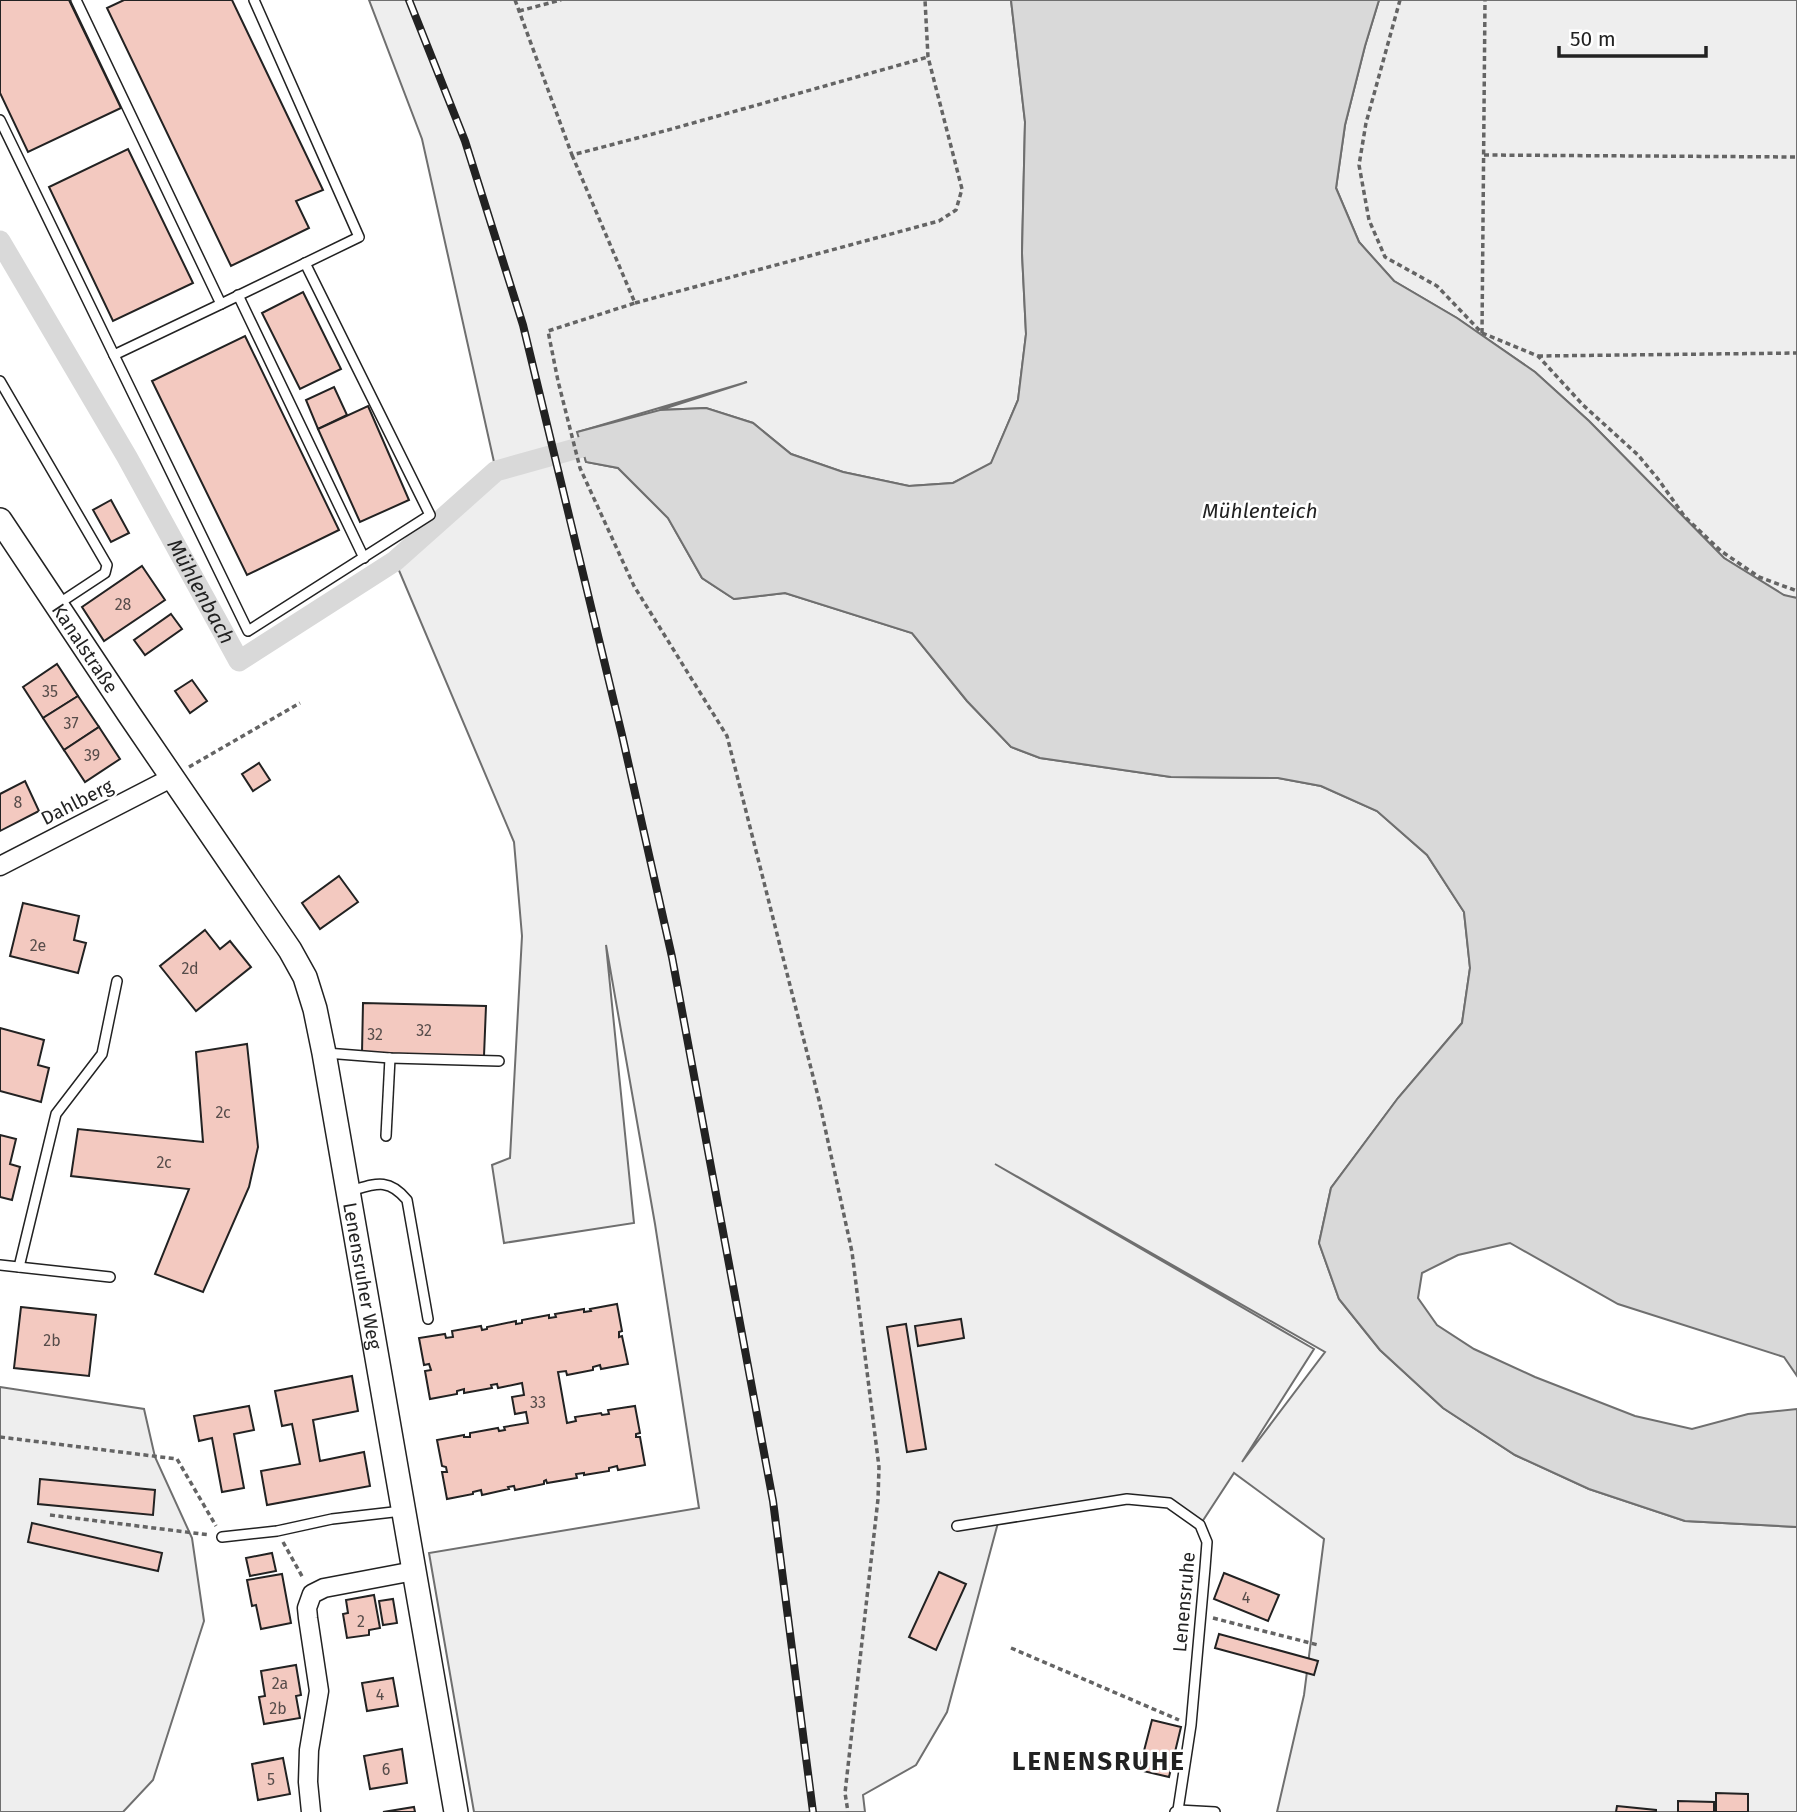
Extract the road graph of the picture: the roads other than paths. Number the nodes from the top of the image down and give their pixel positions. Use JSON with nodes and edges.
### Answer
{"nodes":[{"id":1,"x":76,"y":0,"type":"edge"},
{"id":2,"x":254,"y":0,"type":"edge"},
{"id":3,"x":0,"y":120,"type":"edge"},
{"id":4,"x":305,"y":263,"type":"junction"},
{"id":5,"x":238,"y":295,"type":"junction"},
{"id":6,"x":221,"y":304,"type":"junction"},
{"id":7,"x":114,"y":355,"type":"junction"},
{"id":8,"x":0,"y":381,"type":"edge"},
{"id":9,"x":0,"y":520,"type":"edge"},
{"id":10,"x":364,"y":558,"type":"junction"},
{"id":11,"x":57,"y":605,"type":"junction"},
{"id":12,"x":173,"y":777,"type":"junction"},
{"id":13,"x":0,"y":866,"type":"edge"},
{"id":14,"x":117,"y":981,"type":"dead end"},
{"id":15,"x":324,"y":1053,"type":"junction"},
{"id":16,"x":390,"y":1058,"type":"junction"},
{"id":17,"x":499,"y":1061,"type":"dead end"},
{"id":18,"x":386,"y":1136,"type":"dead end"},
{"id":19,"x":348,"y":1191,"type":"junction"},
{"id":20,"x":0,"y":1265,"type":"edge"},
{"id":21,"x":19,"y":1267,"type":"junction"},
{"id":22,"x":110,"y":1277,"type":"dead end"},
{"id":23,"x":428,"y":1319,"type":"dead end"},
{"id":24,"x":404,"y":1510,"type":"junction"},
{"id":25,"x":957,"y":1526,"type":"dead end"},
{"id":26,"x":222,"y":1537,"type":"road end"},
{"id":27,"x":414,"y":1572,"type":"junction"},
{"id":28,"x":1177,"y":1811,"type":"edge"},
{"id":29,"x":311,"y":1812,"type":"edge"},
{"id":30,"x":456,"y":1812,"type":"edge"},
{"id":31,"x":1215,"y":1812,"type":"edge"}],
"edges":[{"from":1,"to":6,"type":"lane"},
{"from":2,"to":4,"type":"lane"},
{"from":3,"to":7,"type":"lane"},
{"from":4,"to":5,"type":"lane"},
{"from":4,"to":10,"type":"lane"},
{"from":5,"to":6,"type":"lane"},
{"from":5,"to":10,"type":"lane"},
{"from":6,"to":7,"type":"lane"},
{"from":7,"to":10,"type":"lane"},
{"from":8,"to":11,"type":"lane"},
{"from":9,"to":11,"type":"street","name":"Kanalstraße"},
{"from":11,"to":12,"type":"street","name":"Kanalstraße"},
{"from":12,"to":13,"type":"street","name":"Dahlberg"},
{"from":12,"to":15,"type":"street","name":"Lenensruher Weg"},
{"from":14,"to":21,"type":"lane"},
{"from":15,"to":16,"type":"lane"},
{"from":15,"to":19,"type":"street","name":"Lenensruher Weg"},
{"from":16,"to":17,"type":"lane"},
{"from":16,"to":18,"type":"lane"},
{"from":19,"to":23,"type":"lane"},
{"from":19,"to":24,"type":"street","name":"Lenensruher Weg"},
{"from":20,"to":21,"type":"lane"},
{"from":21,"to":22,"type":"lane"},
{"from":24,"to":26,"type":"lane"},
{"from":24,"to":27,"type":"street","name":"Lenensruher Weg"},
{"from":25,"to":28,"type":"lane","name":"Lenensruhe"},
{"from":27,"to":29,"type":"street"},
{"from":27,"to":30,"type":"street","name":"Lenensruher Weg"},
{"from":28,"to":31,"type":"lane","name":"Lenensruhe"}]}
